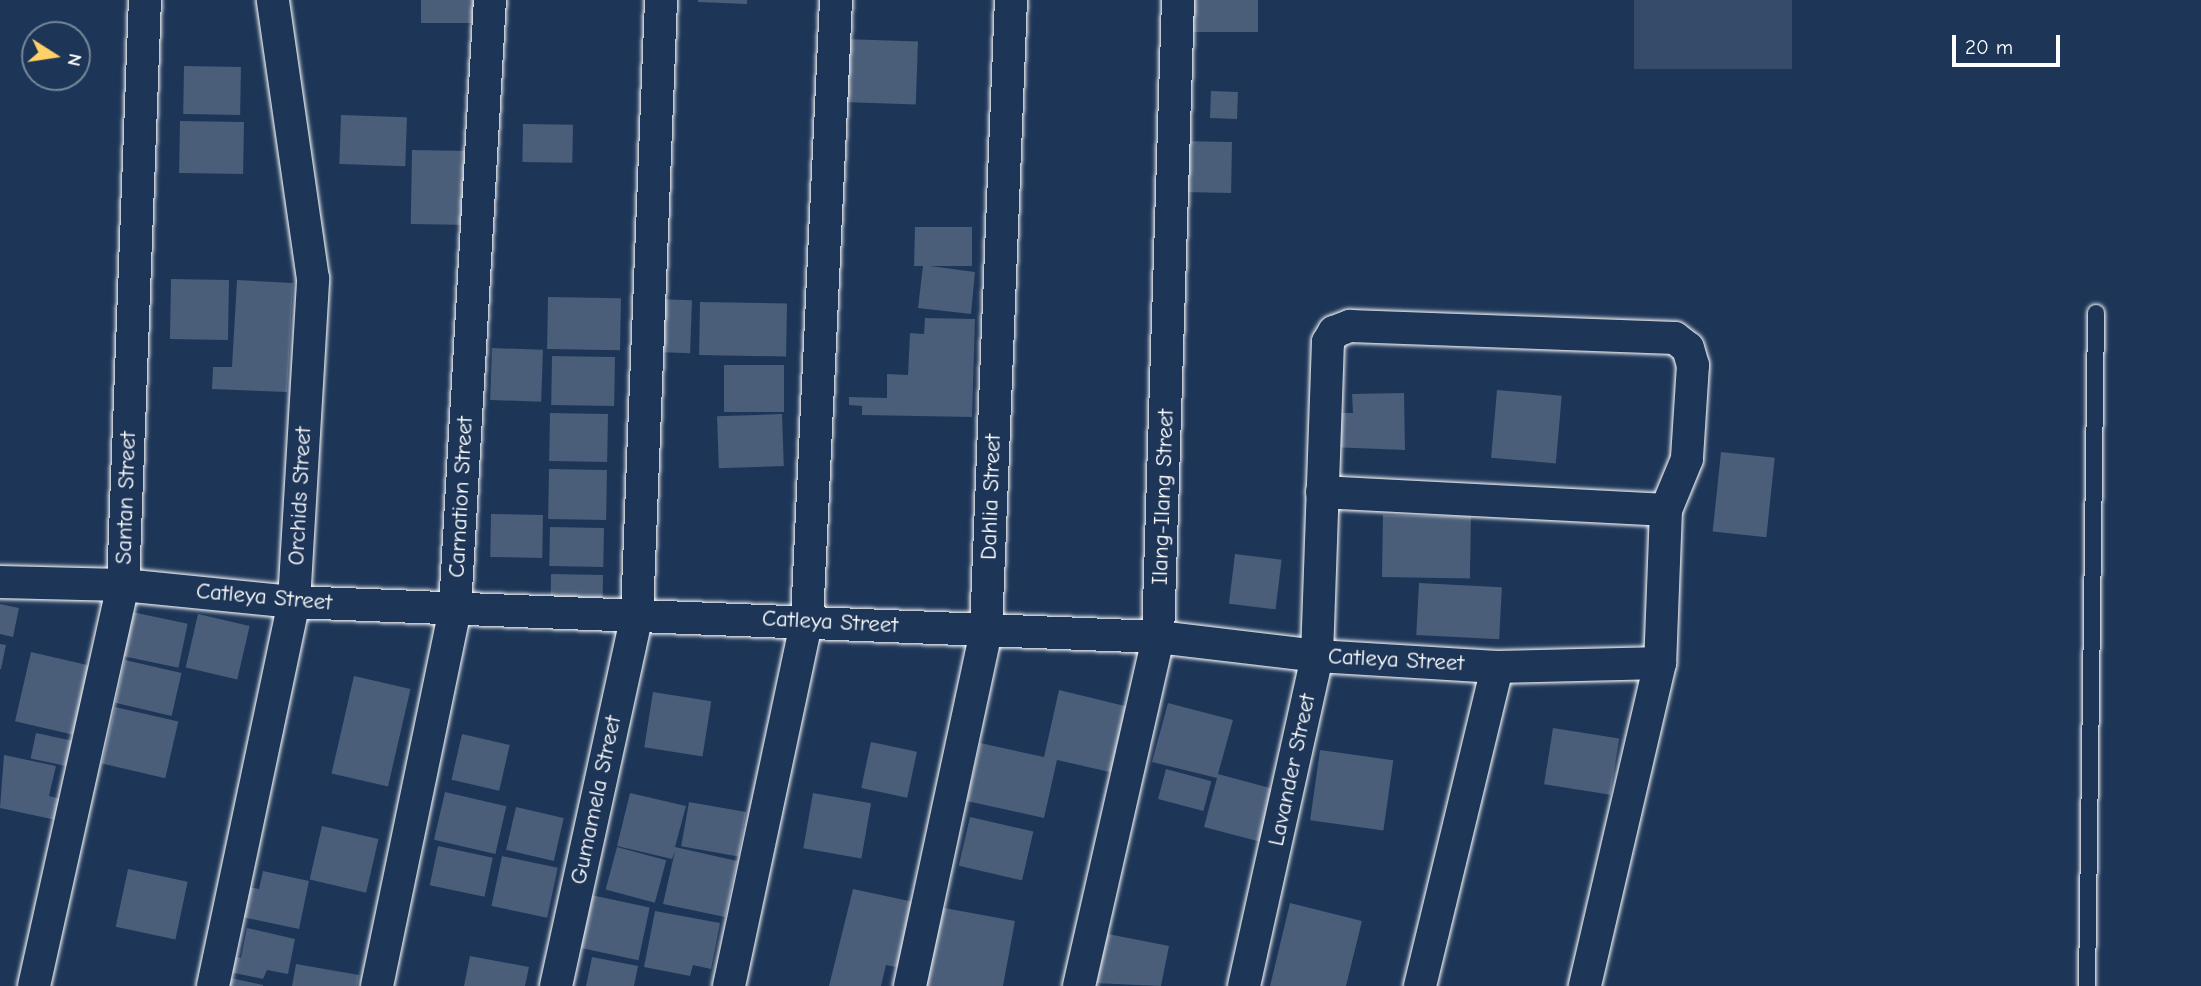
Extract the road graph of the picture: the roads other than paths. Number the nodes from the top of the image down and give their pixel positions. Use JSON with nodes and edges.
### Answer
{"nodes":[{"id":1,"x":145,"y":0,"type":"edge"},
{"id":2,"x":273,"y":0,"type":"edge"},
{"id":3,"x":490,"y":0,"type":"edge"},
{"id":4,"x":661,"y":0,"type":"edge"},
{"id":5,"x":836,"y":0,"type":"edge"},
{"id":6,"x":1011,"y":0,"type":"edge"},
{"id":7,"x":1178,"y":0,"type":"edge"},
{"id":8,"x":2096,"y":313,"type":"dead end"},
{"id":9,"x":1322,"y":492,"type":"junction"},
{"id":10,"x":1666,"y":510,"type":"junction"},
{"id":11,"x":0,"y":582,"type":"edge"},
{"id":12,"x":123,"y":584,"type":"junction"},
{"id":13,"x":294,"y":602,"type":"junction"},
{"id":14,"x":455,"y":608,"type":"junction"},
{"id":15,"x":636,"y":614,"type":"junction"},
{"id":16,"x":807,"y":620,"type":"junction"},
{"id":17,"x":986,"y":630,"type":"junction"},
{"id":18,"x":1158,"y":637,"type":"junction"},
{"id":19,"x":1317,"y":656,"type":"junction"},
{"id":20,"x":1660,"y":663,"type":"junction"},
{"id":21,"x":1497,"y":667,"type":"junction"},
{"id":22,"x":34,"y":986,"type":"edge"},
{"id":23,"x":214,"y":986,"type":"edge"},
{"id":24,"x":377,"y":986,"type":"edge"},
{"id":25,"x":556,"y":986,"type":"edge"},
{"id":26,"x":729,"y":986,"type":"edge"},
{"id":27,"x":910,"y":986,"type":"edge"},
{"id":28,"x":1079,"y":986,"type":"edge"},
{"id":29,"x":1244,"y":986,"type":"edge"},
{"id":30,"x":1420,"y":986,"type":"edge"},
{"id":31,"x":1585,"y":986,"type":"edge"},
{"id":32,"x":2087,"y":986,"type":"edge"}],
"edges":[{"from":1,"to":12,"type":"street","name":"Santan Street"},
{"from":2,"to":13,"type":"street","name":"Orchids Street"},
{"from":3,"to":14,"type":"street","name":"Carnation Street"},
{"from":4,"to":15,"type":"street","name":"Gumamela Street"},
{"from":5,"to":16,"type":"street"},
{"from":6,"to":17,"type":"street","name":"Dahlia Street"},
{"from":7,"to":18,"type":"street","name":"Ilang-Ilang Street"},
{"from":8,"to":32,"type":"lane"},
{"from":9,"to":10,"type":"street"},
{"from":9,"to":10,"type":"street","name":"Lavander Street"},
{"from":9,"to":19,"type":"street","name":"Lavander Street"},
{"from":10,"to":20,"type":"street"},
{"from":11,"to":12,"type":"street","name":"Catleya Street"},
{"from":12,"to":13,"type":"street","name":"Catleya Street"},
{"from":12,"to":22,"type":"street","name":"Santan Street"},
{"from":13,"to":14,"type":"street","name":"Catleya Street"},
{"from":13,"to":23,"type":"street","name":"Orchids Street"},
{"from":14,"to":15,"type":"street","name":"Catleya Street"},
{"from":14,"to":24,"type":"street","name":"Carnation Street"},
{"from":15,"to":16,"type":"street","name":"Catleya Street"},
{"from":15,"to":25,"type":"street","name":"Gumamela Street"},
{"from":16,"to":17,"type":"street","name":"Catleya Street"},
{"from":16,"to":26,"type":"street"},
{"from":17,"to":18,"type":"street","name":"Catleya Street"},
{"from":17,"to":27,"type":"street","name":"Dahlia Street"},
{"from":18,"to":19,"type":"street","name":"Catleya Street"},
{"from":18,"to":28,"type":"street","name":"Ilang-Ilang Street"},
{"from":19,"to":21,"type":"street","name":"Catleya Street"},
{"from":19,"to":29,"type":"street","name":"Lavander Street"},
{"from":20,"to":21,"type":"street","name":"Catleya Street"},
{"from":20,"to":31,"type":"street"},
{"from":21,"to":30,"type":"street"}]}
